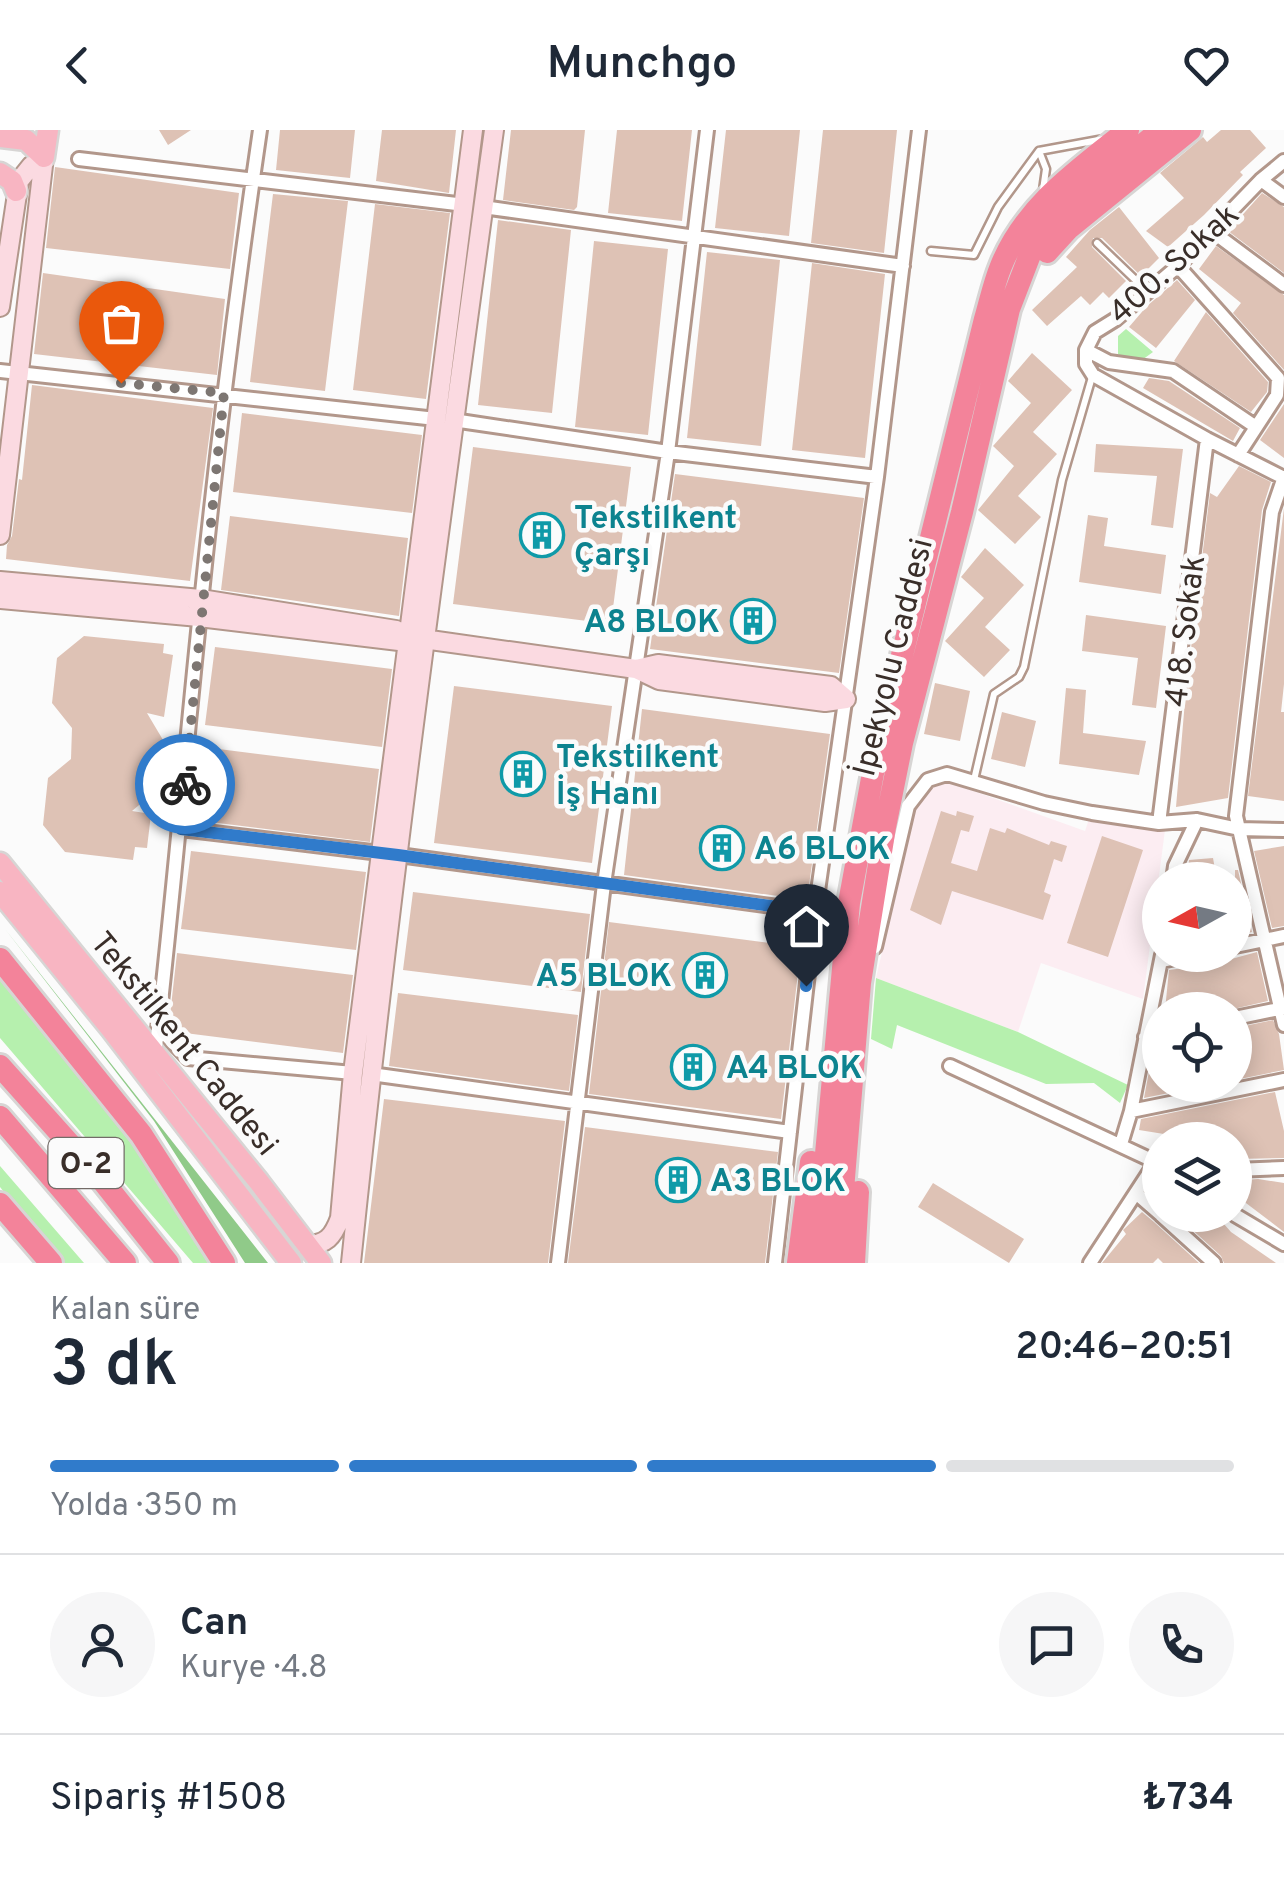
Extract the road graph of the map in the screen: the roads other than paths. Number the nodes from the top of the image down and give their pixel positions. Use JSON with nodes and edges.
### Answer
{"nodes":[{"id":1,"x":48,"y":130,"type":"edge"},
{"id":2,"x":260,"y":130,"type":"edge"},
{"id":3,"x":473,"y":130,"type":"edge"},
{"id":4,"x":494,"y":130,"type":"edge"},
{"id":5,"x":707,"y":130,"type":"edge"},
{"id":6,"x":919,"y":130,"type":"edge"},
{"id":7,"x":1161,"y":130,"type":"edge"},
{"id":8,"x":1190,"y":130,"type":"edge"},
{"id":9,"x":1124,"y":133,"type":"edge"},
{"id":10,"x":9,"y":137,"type":"edge"},
{"id":11,"x":1039,"y":150,"type":"junction"},
{"id":12,"x":79,"y":159,"type":"dead end"},
{"id":13,"x":1284,"y":161,"type":"edge"},
{"id":14,"x":43,"y":165,"type":"junction"},
{"id":15,"x":0,"y":172,"type":"edge"},
{"id":16,"x":1261,"y":180,"type":"junction"},
{"id":17,"x":253,"y":182,"type":"junction"},
{"id":18,"x":16,"y":191,"type":"junction"},
{"id":19,"x":1284,"y":197,"type":"edge"},
{"id":20,"x":474,"y":206,"type":"junction"},
{"id":21,"x":1038,"y":206,"type":"junction"},
{"id":22,"x":1213,"y":232,"type":"junction"},
{"id":23,"x":693,"y":239,"type":"junction"},
{"id":24,"x":1097,"y":243,"type":"dead end"},
{"id":25,"x":931,"y":250,"type":"dead end"},
{"id":26,"x":904,"y":266,"type":"junction"},
{"id":27,"x":1178,"y":266,"type":"junction"},
{"id":28,"x":1284,"y":285,"type":"edge"},
{"id":29,"x":1148,"y":291,"type":"junction"},
{"id":30,"x":0,"y":308,"type":"edge"},
{"id":31,"x":1009,"y":309,"type":"junction"},
{"id":32,"x":1086,"y":350,"type":"junction"},
{"id":33,"x":9,"y":372,"type":"edge"},
{"id":34,"x":1093,"y":375,"type":"junction"},
{"id":35,"x":224,"y":393,"type":"junction"},
{"id":36,"x":1281,"y":398,"type":"edge"},
{"id":37,"x":445,"y":420,"type":"junction"},
{"id":38,"x":1256,"y":427,"type":"junction"},
{"id":39,"x":1207,"y":440,"type":"junction"},
{"id":40,"x":668,"y":452,"type":"junction"},
{"id":41,"x":1238,"y":455,"type":"junction"},
{"id":42,"x":877,"y":477,"type":"junction"},
{"id":43,"x":1284,"y":478,"type":"edge"},
{"id":44,"x":0,"y":535,"type":"edge"},
{"id":45,"x":0,"y":581,"type":"edge"},
{"id":46,"x":0,"y":599,"type":"edge"},
{"id":47,"x":200,"y":608,"type":"junction"},
{"id":48,"x":418,"y":639,"type":"junction"},
{"id":49,"x":636,"y":669,"type":"junction"},
{"id":50,"x":846,"y":699,"type":"junction"},
{"id":51,"x":974,"y":780,"type":"junction"},
{"id":52,"x":1197,"y":820,"type":"junction"},
{"id":53,"x":1158,"y":823,"type":"junction"},
{"id":54,"x":181,"y":829,"type":"junction"},
{"id":55,"x":1239,"y":829,"type":"junction"},
{"id":56,"x":1284,"y":830,"type":"edge"},
{"id":57,"x":390,"y":854,"type":"junction"},
{"id":58,"x":1178,"y":862,"type":"edge"},
{"id":59,"x":0,"y":863,"type":"edge"},
{"id":60,"x":604,"y":884,"type":"junction"},
{"id":61,"x":0,"y":892,"type":"edge"},
{"id":62,"x":815,"y":912,"type":"junction"},
{"id":63,"x":1284,"y":936,"type":"edge"},
{"id":64,"x":1266,"y":940,"type":"junction"},
{"id":65,"x":1252,"y":943,"type":"edge"},
{"id":66,"x":0,"y":958,"type":"edge"},
{"id":67,"x":860,"y":983,"type":"junction"},
{"id":68,"x":1282,"y":1008,"type":"edge"},
{"id":69,"x":1252,"y":1014,"type":"edge"},
{"id":70,"x":836,"y":1021,"type":"junction"},
{"id":71,"x":1284,"y":1025,"type":"edge"},
{"id":72,"x":158,"y":1028,"type":"junction"},
{"id":73,"x":1142,"y":1054,"type":"edge"},
{"id":74,"x":156,"y":1055,"type":"junction"},
{"id":75,"x":854,"y":1065,"type":"junction"},
{"id":76,"x":0,"y":1066,"type":"edge"},
{"id":77,"x":950,"y":1066,"type":"dead end"},
{"id":78,"x":362,"y":1074,"type":"junction"},
{"id":79,"x":1284,"y":1080,"type":"edge"},
{"id":80,"x":579,"y":1103,"type":"junction"},
{"id":81,"x":1132,"y":1111,"type":"junction"},
{"id":82,"x":0,"y":1117,"type":"edge"},
{"id":83,"x":0,"y":1128,"type":"edge"},
{"id":84,"x":790,"y":1132,"type":"junction"},
{"id":85,"x":1122,"y":1144,"type":"junction"},
{"id":86,"x":30,"y":1148,"type":"junction"},
{"id":87,"x":1142,"y":1155,"type":"edge"},
{"id":88,"x":1284,"y":1168,"type":"edge"},
{"id":89,"x":1252,"y":1169,"type":"edge"},
{"id":90,"x":1142,"y":1187,"type":"edge"},
{"id":91,"x":1137,"y":1194,"type":"junction"},
{"id":92,"x":1142,"y":1199,"type":"edge"},
{"id":93,"x":0,"y":1204,"type":"edge"},
{"id":94,"x":1252,"y":1225,"type":"edge"},
{"id":95,"x":1179,"y":1232,"type":"edge"},
{"id":96,"x":1284,"y":1244,"type":"edge"},
{"id":97,"x":306,"y":1245,"type":"junction"},
{"id":98,"x":48,"y":1263,"type":"edge"},
{"id":99,"x":125,"y":1263,"type":"edge"},
{"id":100,"x":168,"y":1263,"type":"edge"},
{"id":101,"x":224,"y":1263,"type":"edge"},
{"id":102,"x":290,"y":1263,"type":"edge"},
{"id":103,"x":321,"y":1263,"type":"edge"},
{"id":104,"x":351,"y":1263,"type":"edge"},
{"id":105,"x":558,"y":1263,"type":"edge"},
{"id":106,"x":775,"y":1263,"type":"edge"},
{"id":107,"x":798,"y":1263,"type":"edge"},
{"id":108,"x":816,"y":1263,"type":"edge"},
{"id":109,"x":836,"y":1263,"type":"edge"},
{"id":110,"x":854,"y":1263,"type":"edge"},
{"id":111,"x":1090,"y":1263,"type":"edge"},
{"id":112,"x":1214,"y":1263,"type":"edge"}],
"edges":[{"from":1,"to":14,"type":"main road"},
{"from":2,"to":17,"type":"street"},
{"from":3,"to":20,"type":"street"},
{"from":4,"to":20,"type":"street"},
{"from":5,"to":23,"type":"street"},
{"from":6,"to":26,"type":"street"},
{"from":7,"to":31,"type":"highway","name":"İpekyolu Caddesi"},
{"from":8,"to":31,"type":"highway"},
{"from":9,"to":11,"type":"lane"},
{"from":9,"to":21,"type":"highway","name":"İpekyolu Caddesi"},
{"from":10,"to":14,"type":"main road"},
{"from":11,"to":21,"type":"lane"},
{"from":11,"to":25,"type":"lane"},
{"from":12,"to":17,"type":"street"},
{"from":13,"to":16,"type":"street","name":"400. Sokak"},
{"from":14,"to":18,"type":"street"},
{"from":14,"to":33,"type":"street"},
{"from":15,"to":18,"type":"main road"},
{"from":16,"to":19,"type":"street"},
{"from":16,"to":22,"type":"street","name":"400. Sokak"},
{"from":17,"to":20,"type":"street"},
{"from":17,"to":35,"type":"street"},
{"from":18,"to":30,"type":"street"},
{"from":20,"to":23,"type":"street"},
{"from":20,"to":37,"type":"street"},
{"from":21,"to":70,"type":"highway","name":"İpekyolu Caddesi"},
{"from":22,"to":27,"type":"street","name":"400. Sokak"},
{"from":22,"to":28,"type":"street"},
{"from":23,"to":26,"type":"street"},
{"from":23,"to":40,"type":"street"},
{"from":24,"to":29,"type":"lane"},
{"from":26,"to":42,"type":"street"},
{"from":27,"to":29,"type":"street","name":"400. Sokak"},
{"from":27,"to":36,"type":"street"},
{"from":29,"to":32,"type":"street","name":"400. Sokak"},
{"from":31,"to":67,"type":"highway","name":"İpekyolu Caddesi"},
{"from":32,"to":34,"type":"street","name":"400. Sokak"},
{"from":32,"to":38,"type":"street"},
{"from":33,"to":35,"type":"street"},
{"from":33,"to":44,"type":"street"},
{"from":34,"to":39,"type":"street"},
{"from":34,"to":51,"type":"lane"},
{"from":35,"to":37,"type":"street"},
{"from":35,"to":47,"type":"street"},
{"from":36,"to":38,"type":"street"},
{"from":37,"to":40,"type":"street"},
{"from":37,"to":48,"type":"street"},
{"from":38,"to":41,"type":"street"},
{"from":39,"to":41,"type":"street"},
{"from":39,"to":53,"type":"street","name":"418. Sokak"},
{"from":40,"to":42,"type":"street"},
{"from":40,"to":49,"type":"street"},
{"from":41,"to":43,"type":"street"},
{"from":42,"to":50,"type":"street"},
{"from":43,"to":55,"type":"street"},
{"from":45,"to":47,"type":"street"},
{"from":46,"to":47,"type":"street"},
{"from":47,"to":48,"type":"street"},
{"from":47,"to":54,"type":"street"},
{"from":48,"to":49,"type":"street"},
{"from":48,"to":57,"type":"street"},
{"from":49,"to":50,"type":"street"},
{"from":49,"to":60,"type":"street"},
{"from":50,"to":62,"type":"street"},
{"from":51,"to":53,"type":"street"},
{"from":51,"to":67,"type":"street"},
{"from":52,"to":53,"type":"street"},
{"from":52,"to":55,"type":"street"},
{"from":52,"to":58,"type":"street"},
{"from":54,"to":57,"type":"street"},
{"from":54,"to":72,"type":"street"},
{"from":55,"to":56,"type":"street"},
{"from":55,"to":64,"type":"street"},
{"from":57,"to":60,"type":"street"},
{"from":57,"to":78,"type":"street"},
{"from":59,"to":74,"type":"main road","name":"Tekstilkent Caddesi"},
{"from":60,"to":62,"type":"street"},
{"from":60,"to":80,"type":"street"},
{"from":61,"to":102,"type":"main road","name":"Tekstilkent Caddesi"},
{"from":62,"to":84,"type":"street"},
{"from":63,"to":64,"type":"street"},
{"from":64,"to":65,"type":"street"},
{"from":64,"to":68,"type":"street"},
{"from":66,"to":101,"type":"highway"},
{"from":67,"to":75,"type":"highway","name":"İpekyolu Caddesi"},
{"from":68,"to":69,"type":"street"},
{"from":68,"to":71,"type":"street"},
{"from":70,"to":107,"type":"highway"},
{"from":70,"to":108,"type":"highway","name":"İpekyolu Caddesi"},
{"from":72,"to":74,"type":"street"},
{"from":72,"to":78,"type":"street"},
{"from":73,"to":81,"type":"street"},
{"from":74,"to":97,"type":"main road","name":"Tekstilkent Caddesi"},
{"from":75,"to":109,"type":"highway","name":"İpekyolu Caddesi"},
{"from":75,"to":110,"type":"highway"},
{"from":76,"to":100,"type":"highway","number":"O-2"},
{"from":77,"to":85,"type":"street"},
{"from":78,"to":80,"type":"street"},
{"from":78,"to":97,"type":"street"},
{"from":78,"to":104,"type":"street"},
{"from":79,"to":81,"type":"street"},
{"from":80,"to":84,"type":"street"},
{"from":80,"to":105,"type":"street"},
{"from":81,"to":85,"type":"street"},
{"from":82,"to":86,"type":"highway","number":"O-2"},
{"from":83,"to":86,"type":"highway"},
{"from":84,"to":106,"type":"street"},
{"from":85,"to":87,"type":"street"},
{"from":86,"to":99,"type":"highway","number":"O-2"},
{"from":88,"to":89,"type":"street"},
{"from":90,"to":91,"type":"street"},
{"from":91,"to":92,"type":"street"},
{"from":91,"to":111,"type":"street"},
{"from":93,"to":98,"type":"highway"},
{"from":94,"to":96,"type":"street"},
{"from":95,"to":112,"type":"street"},
{"from":97,"to":103,"type":"main road","name":"Tekstilkent Caddesi"}]}
